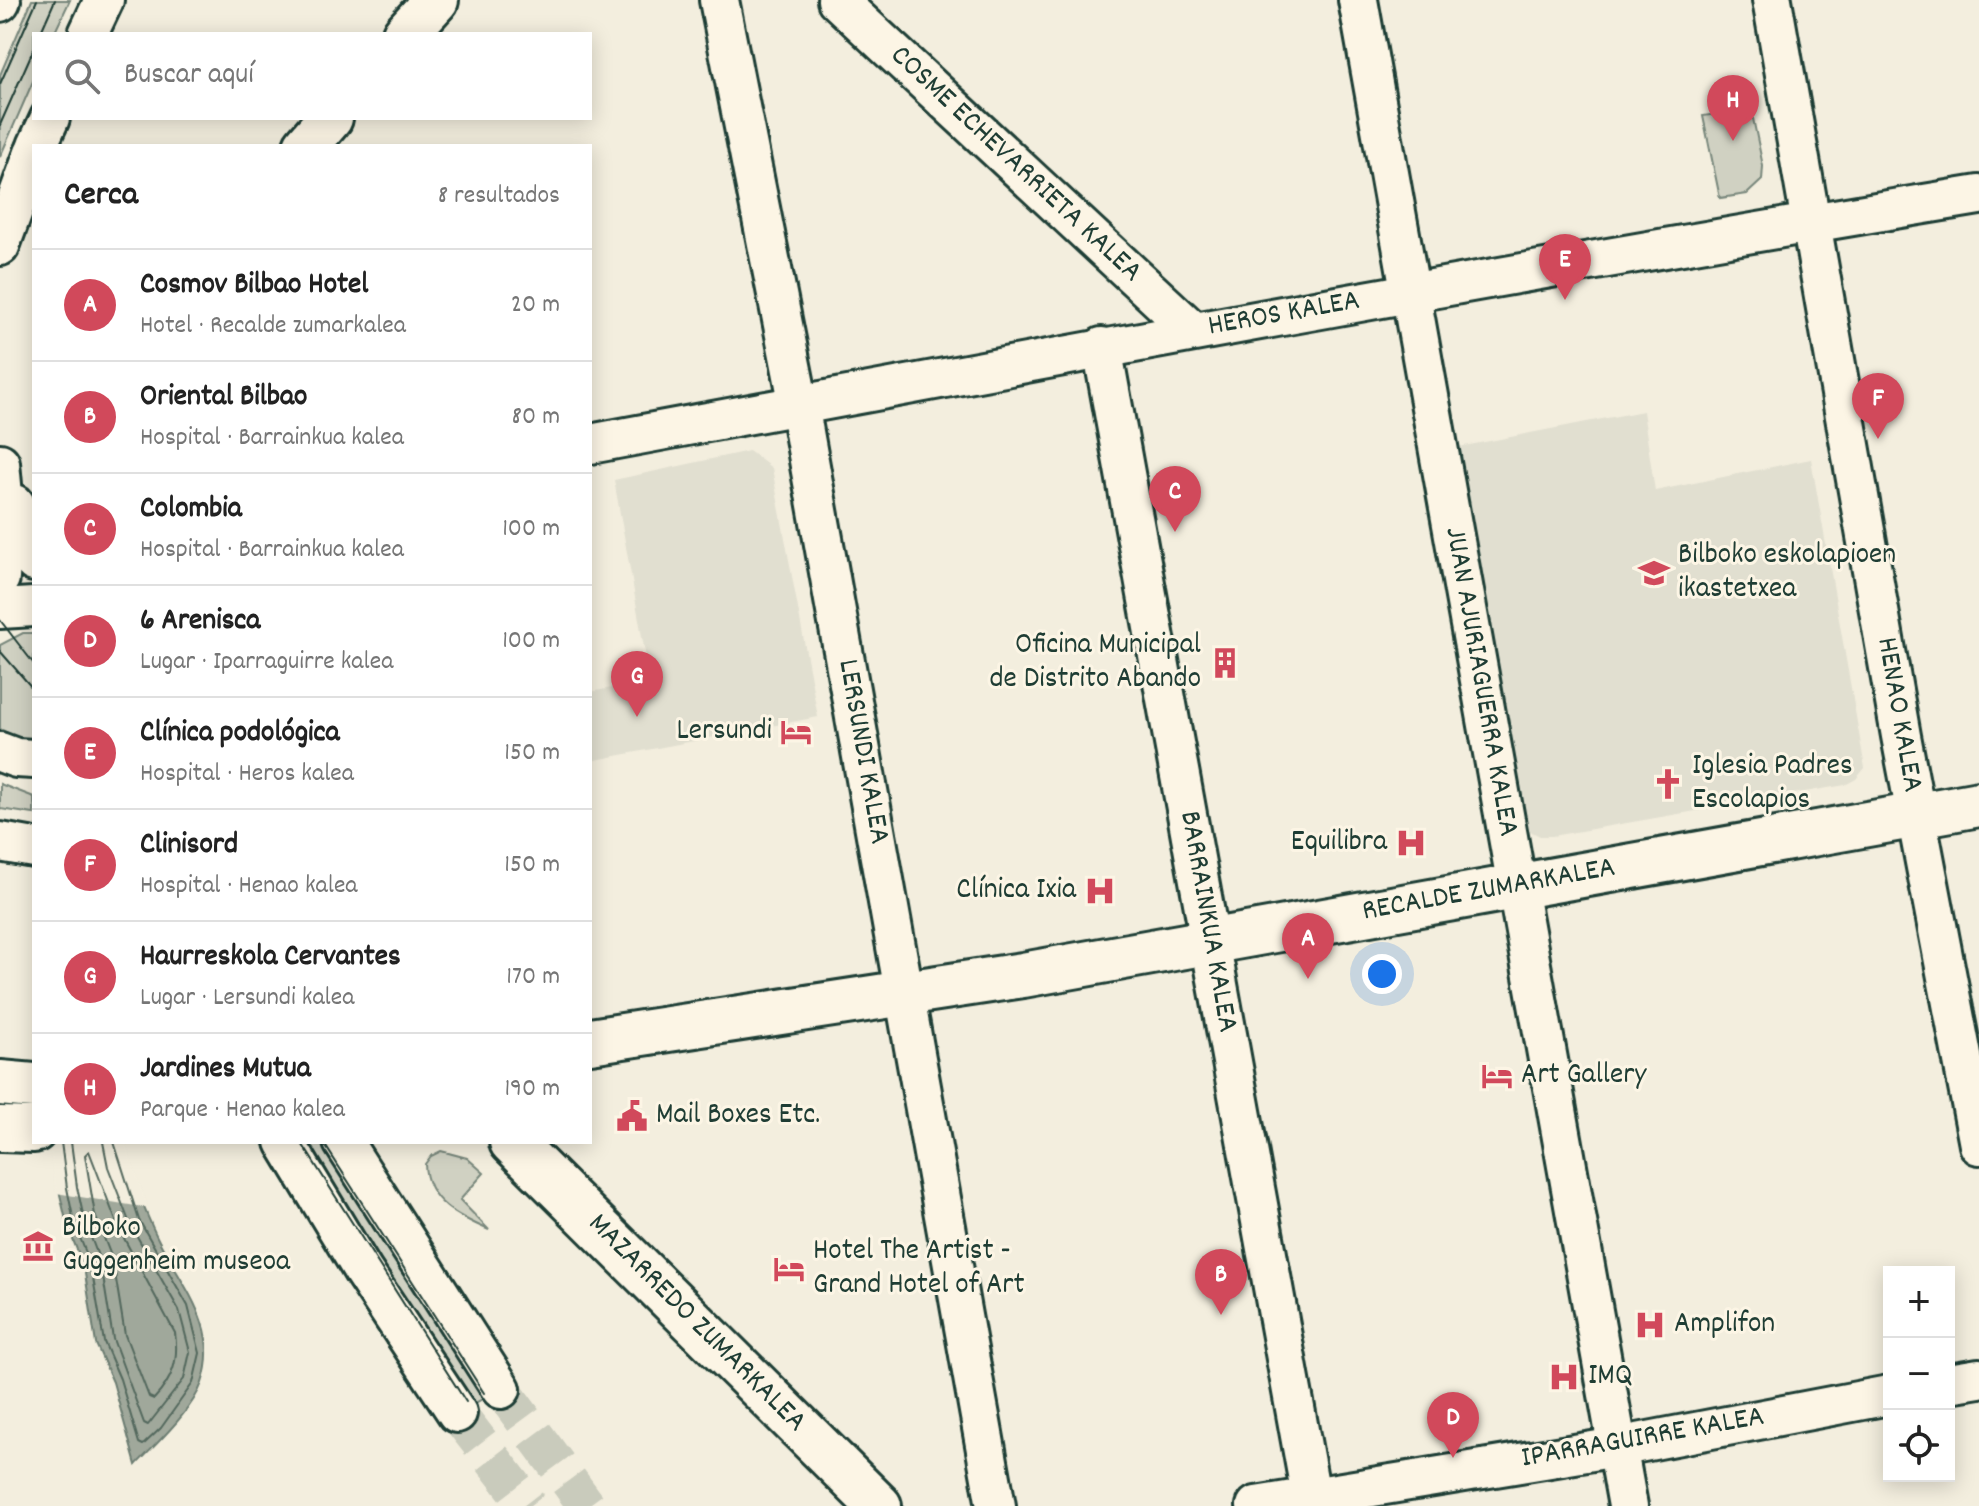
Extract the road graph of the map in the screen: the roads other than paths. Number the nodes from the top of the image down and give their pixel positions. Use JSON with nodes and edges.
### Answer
{"nodes":[{"id":1,"x":104,"y":0,"type":"edge"},
{"id":2,"x":436,"y":0,"type":"edge"},
{"id":3,"x":719,"y":0,"type":"edge"},
{"id":4,"x":837,"y":0,"type":"edge"},
{"id":5,"x":1358,"y":0,"type":"edge"},
{"id":6,"x":1772,"y":0,"type":"edge"},
{"id":7,"x":89,"y":32,"type":"edge"},
{"id":8,"x":407,"y":32,"type":"edge"},
{"id":9,"x":49,"y":120,"type":"edge"},
{"id":10,"x":328,"y":120,"type":"edge"},
{"id":11,"x":38,"y":144,"type":"edge"},
{"id":12,"x":308,"y":144,"type":"edge"},
{"id":13,"x":32,"y":158,"type":"edge"},
{"id":14,"x":1979,"y":195,"type":"edge"},
{"id":15,"x":1811,"y":222,"type":"junction"},
{"id":16,"x":0,"y":246,"type":"edge"},
{"id":17,"x":1410,"y":293,"type":"junction"},
{"id":18,"x":1193,"y":331,"type":"junction"},
{"id":19,"x":1102,"y":347,"type":"junction"},
{"id":20,"x":799,"y":406,"type":"junction"},
{"id":21,"x":592,"y":444,"type":"edge"},
{"id":22,"x":0,"y":460,"type":"edge"},
{"id":23,"x":32,"y":556,"type":"edge"},
{"id":24,"x":0,"y":578,"type":"edge"},
{"id":25,"x":32,"y":607,"type":"edge"},
{"id":26,"x":0,"y":609,"type":"edge"},
{"id":27,"x":0,"y":752,"type":"edge"},
{"id":28,"x":32,"y":759,"type":"edge"},
{"id":29,"x":1979,"y":804,"type":"edge"},
{"id":30,"x":1916,"y":816,"type":"junction"},
{"id":31,"x":0,"y":842,"type":"edge"},
{"id":32,"x":32,"y":848,"type":"edge"},
{"id":33,"x":1517,"y":885,"type":"junction"},
{"id":34,"x":1211,"y":941,"type":"junction"},
{"id":35,"x":905,"y":991,"type":"junction"},
{"id":36,"x":592,"y":1041,"type":"edge"},
{"id":37,"x":592,"y":1066,"type":"edge"},
{"id":38,"x":0,"y":1083,"type":"edge"},
{"id":39,"x":32,"y":1086,"type":"edge"},
{"id":40,"x":0,"y":1129,"type":"edge"},
{"id":41,"x":32,"y":1130,"type":"edge"},
{"id":42,"x":286,"y":1144,"type":"edge"},
{"id":43,"x":344,"y":1144,"type":"edge"},
{"id":44,"x":514,"y":1144,"type":"edge"},
{"id":45,"x":1979,"y":1145,"type":"edge"},
{"id":46,"x":1979,"y":1378,"type":"edge"},
{"id":47,"x":1955,"y":1382,"type":"edge"},
{"id":48,"x":501,"y":1389,"type":"tunnel mouth"},
{"id":49,"x":1883,"y":1396,"type":"edge"},
{"id":50,"x":457,"y":1413,"type":"tunnel mouth"},
{"id":51,"x":1617,"y":1447,"type":"junction"},
{"id":52,"x":1311,"y":1496,"type":"junction"},
{"id":53,"x":879,"y":1506,"type":"edge"},
{"id":54,"x":996,"y":1506,"type":"edge"},
{"id":55,"x":1256,"y":1506,"type":"edge"},
{"id":56,"x":1628,"y":1506,"type":"edge"}],
"edges":[{"from":1,"to":7,"type":"street"},
{"from":2,"to":8,"type":"main road"},
{"from":3,"to":20,"type":"street","name":"LERSUNDI KALEA"},
{"from":4,"to":18,"type":"street","name":"COSME ECHEVARRIETA KALEA"},
{"from":5,"to":17,"type":"street","name":"JUAN AJURIAGUERRA KALEA"},
{"from":6,"to":15,"type":"street","name":"HENAO KALEA"},
{"from":9,"to":11,"type":"street"},
{"from":10,"to":12,"type":"main road"},
{"from":13,"to":16,"type":"street"},
{"from":14,"to":15,"type":"street","name":"HEROS KALEA"},
{"from":15,"to":17,"type":"street","name":"HEROS KALEA"},
{"from":15,"to":30,"type":"street","name":"HENAO KALEA"},
{"from":17,"to":18,"type":"street","name":"HEROS KALEA"},
{"from":17,"to":33,"type":"street","name":"JUAN AJURIAGUERRA KALEA"},
{"from":18,"to":19,"type":"street","name":"HEROS KALEA"},
{"from":19,"to":20,"type":"street","name":"HEROS KALEA"},
{"from":19,"to":34,"type":"street","name":"BARRAINKUA KALEA"},
{"from":20,"to":21,"type":"street","name":"HEROS KALEA"},
{"from":20,"to":35,"type":"street","name":"LERSUNDI KALEA"},
{"from":22,"to":23,"type":"street"},
{"from":22,"to":24,"type":"street"},
{"from":25,"to":26,"type":"street"},
{"from":27,"to":28,"type":"street"},
{"from":29,"to":30,"type":"main road","name":"RECALDE ZUMARKALEA"},
{"from":30,"to":33,"type":"main road","name":"RECALDE ZUMARKALEA"},
{"from":30,"to":45,"type":"street","name":"HENAO KALEA"},
{"from":31,"to":32,"type":"street"},
{"from":33,"to":34,"type":"main road","name":"RECALDE ZUMARKALEA"},
{"from":33,"to":51,"type":"street","name":"JUAN AJURIAGUERRA KALEA"},
{"from":34,"to":35,"type":"main road","name":"RECALDE ZUMARKALEA"},
{"from":34,"to":52,"type":"street","name":"BARRAINKUA KALEA"},
{"from":35,"to":36,"type":"main road","name":"RECALDE ZUMARKALEA"},
{"from":35,"to":37,"type":"main road","name":"RECALDE ZUMARKALEA"},
{"from":35,"to":54,"type":"street","name":"LERSUNDI KALEA"},
{"from":38,"to":39,"type":"main road"},
{"from":40,"to":41,"type":"main road"},
{"from":42,"to":50,"type":"street"},
{"from":43,"to":48,"type":"street"},
{"from":44,"to":53,"type":"main road","name":"MAZARREDO ZUMARKALEA"},
{"from":46,"to":47,"type":"street"},
{"from":49,"to":51,"type":"street","name":"IPARRAGUIRRE KALEA"},
{"from":51,"to":52,"type":"street","name":"IPARRAGUIRRE KALEA"},
{"from":51,"to":56,"type":"street","name":"JUAN AJURIAGUERRA KALEA"},
{"from":52,"to":55,"type":"street","name":"IPARRAGUIRRE KALEA"}]}
